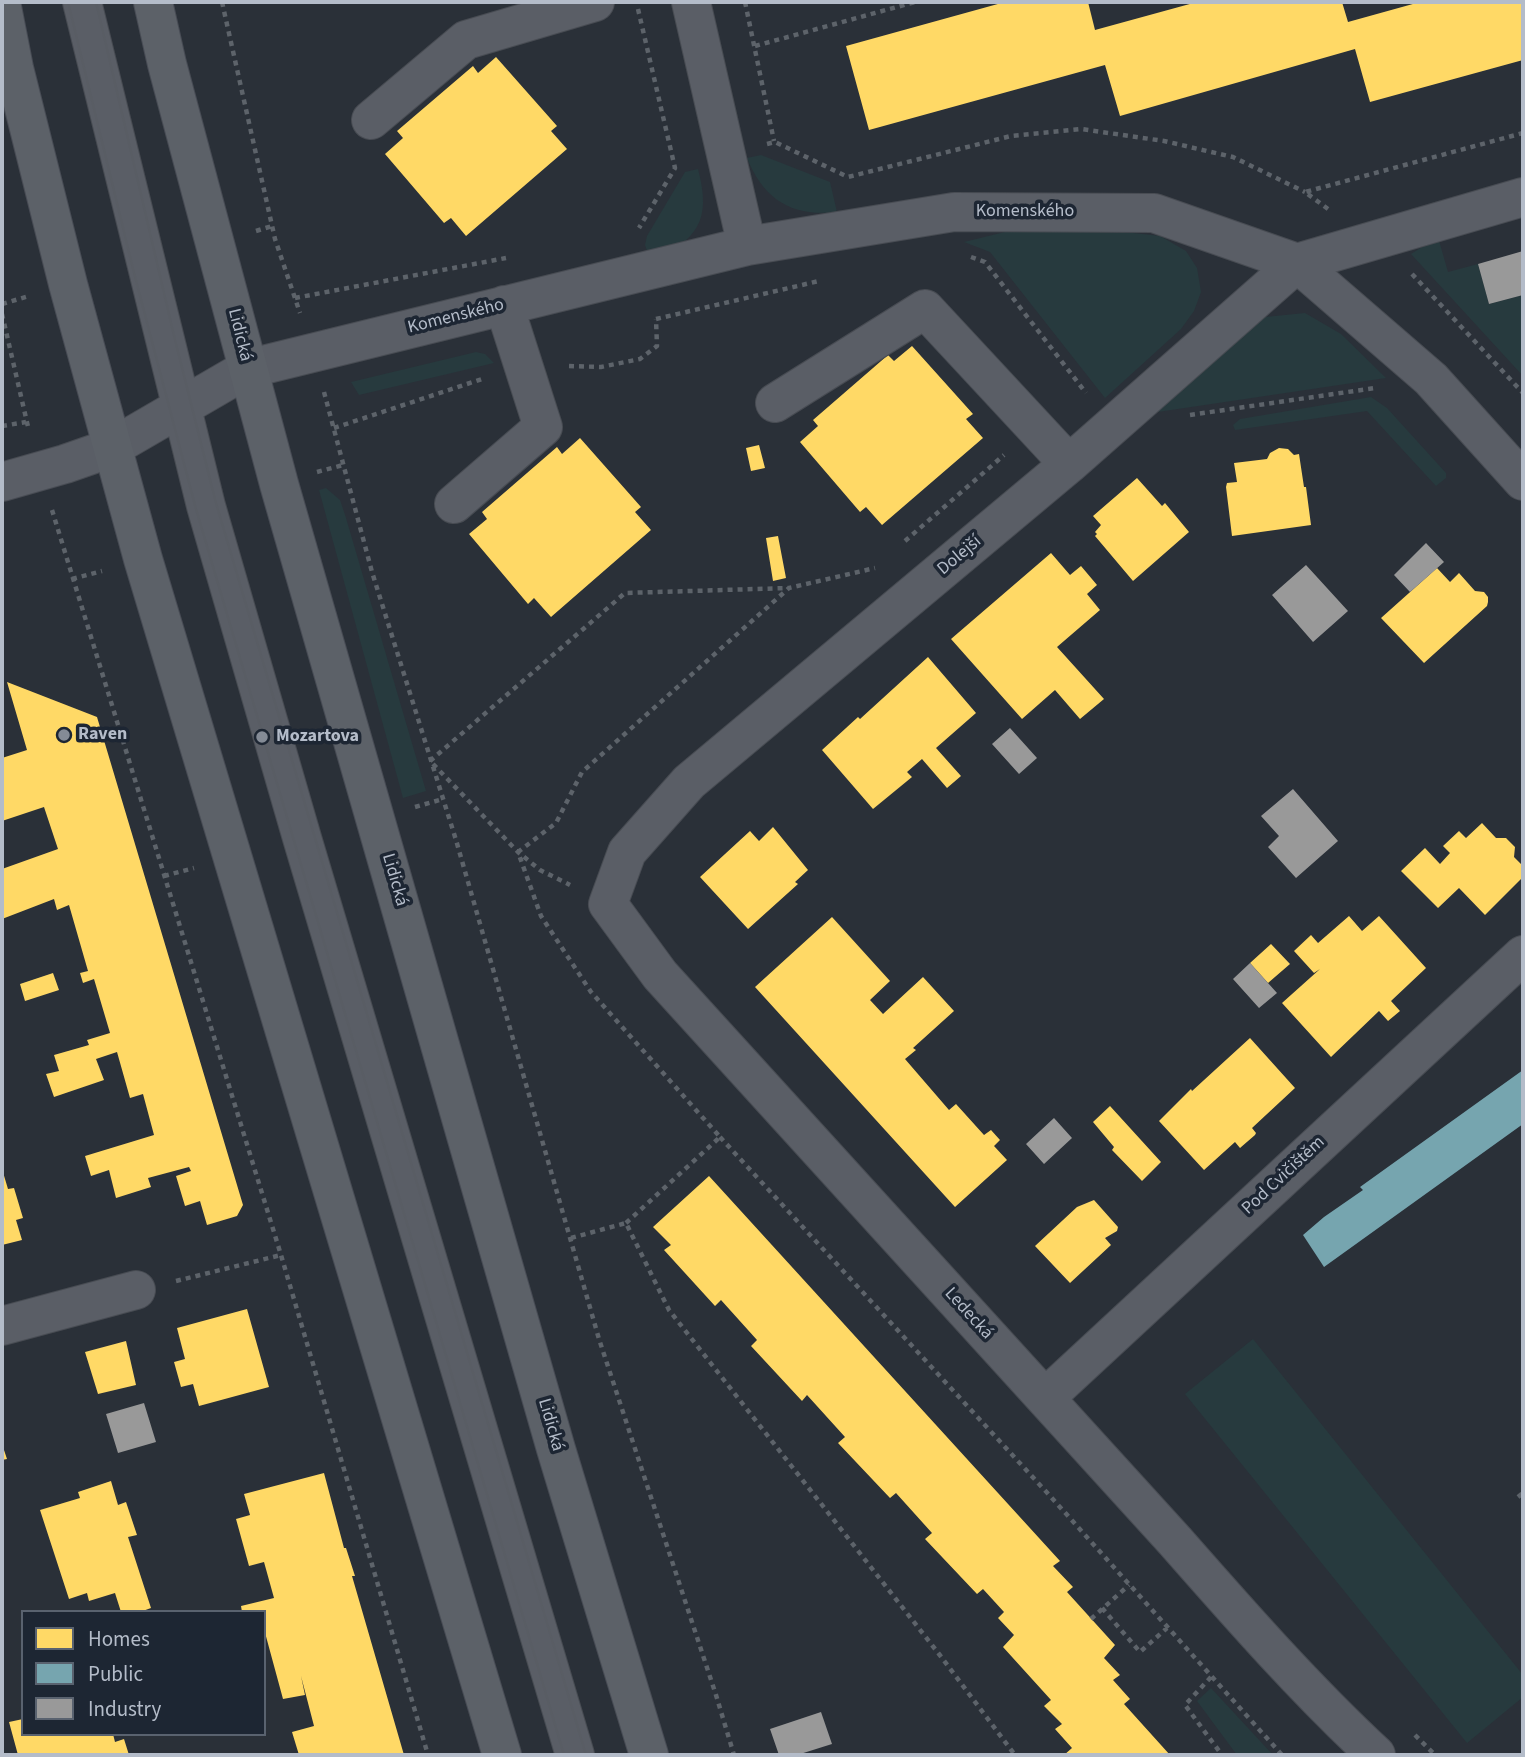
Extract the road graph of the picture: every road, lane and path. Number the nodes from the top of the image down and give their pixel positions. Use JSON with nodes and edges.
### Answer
{"nodes":[{"id":1,"x":82,"y":2,"type":"edge"},
{"id":2,"x":153,"y":2,"type":"edge"},
{"id":3,"x":222,"y":2,"type":"edge"},
{"id":4,"x":595,"y":2,"type":"edge"},
{"id":5,"x":636,"y":2,"type":"edge"},
{"id":6,"x":691,"y":2,"type":"edge"},
{"id":7,"x":745,"y":2,"type":"edge"},
{"id":8,"x":915,"y":2,"type":"edge"},
{"id":9,"x":2,"y":7,"type":"edge"},
{"id":10,"x":755,"y":46,"type":"junction"},
{"id":11,"x":371,"y":120,"type":"dead end"},
{"id":12,"x":1523,"y":133,"type":"edge"},
{"id":13,"x":1305,"y":192,"type":"junction"},
{"id":14,"x":1523,"y":197,"type":"edge"},
{"id":15,"x":1372,"y":242,"type":"junction"},
{"id":16,"x":747,"y":246,"type":"junction"},
{"id":17,"x":963,"y":254,"type":"dead end"},
{"id":18,"x":514,"y":257,"type":"dead end"},
{"id":19,"x":1297,"y":263,"type":"junction"},
{"id":20,"x":645,"y":271,"type":"junction"},
{"id":21,"x":827,"y":279,"type":"dead end"},
{"id":22,"x":295,"y":299,"type":"junction"},
{"id":23,"x":504,"y":305,"type":"junction"},
{"id":24,"x":656,"y":319,"type":"junction"},
{"id":25,"x":314,"y":353,"type":"junction"},
{"id":26,"x":523,"y":365,"type":"junction"},
{"id":27,"x":247,"y":369,"type":"junction"},
{"id":28,"x":1431,"y":379,"type":"junction"},
{"id":29,"x":1523,"y":383,"type":"edge"},
{"id":30,"x":1516,"y":386,"type":"junction"},
{"id":31,"x":1523,"y":393,"type":"edge"},
{"id":32,"x":775,"y":403,"type":"dead end"},
{"id":33,"x":181,"y":408,"type":"junction"},
{"id":34,"x":1178,"y":417,"type":"dead end"},
{"id":35,"x":26,"y":422,"type":"dead end"},
{"id":36,"x":2,"y":426,"type":"edge"},
{"id":37,"x":1112,"y":426,"type":"junction"},
{"id":38,"x":334,"y":428,"type":"junction"},
{"id":39,"x":1035,"y":428,"type":"junction"},
{"id":40,"x":111,"y":448,"type":"junction"},
{"id":41,"x":1069,"y":464,"type":"junction"},
{"id":42,"x":1523,"y":481,"type":"edge"},
{"id":43,"x":2,"y":482,"type":"edge"},
{"id":44,"x":454,"y":504,"type":"dead end"},
{"id":45,"x":904,"y":542,"type":"dead end"},
{"id":46,"x":884,"y":560,"type":"dead end"},
{"id":47,"x":874,"y":569,"type":"dead end"},
{"id":48,"x":72,"y":579,"type":"dead end"},
{"id":49,"x":789,"y":588,"type":"dead end"},
{"id":50,"x":430,"y":761,"type":"junction"},
{"id":51,"x":608,"y":904,"type":"junction"},
{"id":52,"x":1523,"y":954,"type":"edge"},
{"id":53,"x":720,"y":1137,"type":"dead end"},
{"id":54,"x":570,"y":1238,"type":"junction"},
{"id":55,"x":281,"y":1255,"type":"junction"},
{"id":56,"x":136,"y":1290,"type":"joint"},
{"id":57,"x":2,"y":1326,"type":"edge"},
{"id":58,"x":1045,"y":1398,"type":"junction"},
{"id":59,"x":1129,"y":1585,"type":"junction"},
{"id":60,"x":1102,"y":1608,"type":"junction"},
{"id":61,"x":1091,"y":1619,"type":"dead end"},
{"id":62,"x":1167,"y":1628,"type":"junction"},
{"id":63,"x":1211,"y":1678,"type":"junction"},
{"id":64,"x":1405,"y":1726,"type":"dead end"},
{"id":65,"x":428,"y":1755,"type":"edge"},
{"id":66,"x":502,"y":1755,"type":"edge"},
{"id":67,"x":575,"y":1755,"type":"edge"},
{"id":68,"x":649,"y":1755,"type":"edge"},
{"id":69,"x":734,"y":1755,"type":"edge"},
{"id":70,"x":1015,"y":1755,"type":"edge"},
{"id":71,"x":1222,"y":1755,"type":"edge"},
{"id":72,"x":1282,"y":1755,"type":"edge"},
{"id":73,"x":1376,"y":1755,"type":"edge"},
{"id":74,"x":1435,"y":1755,"type":"edge"}],
"edges":[{"from":1,"to":33,"type":"street"},
{"from":2,"to":27,"type":"main road","name":"Lidická"},
{"from":3,"to":22,"type":"path"},
{"from":4,"to":11,"type":"street"},
{"from":5,"to":20,"type":"path"},
{"from":6,"to":16,"type":"street"},
{"from":7,"to":10,"type":"path"},
{"from":8,"to":10,"type":"path"},
{"from":9,"to":40,"type":"main road"},
{"from":10,"to":13,"type":"path"},
{"from":12,"to":13,"type":"path"},
{"from":13,"to":15,"type":"path"},
{"from":14,"to":15,"type":"street"},
{"from":15,"to":19,"type":"street"},
{"from":15,"to":30,"type":"path"},
{"from":16,"to":19,"type":"street","name":"Komenského"},
{"from":16,"to":20,"type":"street","name":"Komenského"},
{"from":17,"to":37,"type":"path"},
{"from":18,"to":22,"type":"path"},
{"from":19,"to":28,"type":"street","name":"Komenského"},
{"from":19,"to":37,"type":"street","name":"Dolejší"},
{"from":20,"to":23,"type":"street","name":"Komenského"},
{"from":20,"to":24,"type":"path"},
{"from":21,"to":24,"type":"path"},
{"from":22,"to":25,"type":"path"},
{"from":23,"to":25,"type":"street","name":"Komenského"},
{"from":23,"to":26,"type":"street"},
{"from":24,"to":26,"type":"path"},
{"from":25,"to":27,"type":"street","name":"Komenského"},
{"from":25,"to":38,"type":"path"},
{"from":26,"to":38,"type":"path"},
{"from":26,"to":44,"type":"street"},
{"from":27,"to":33,"type":"street"},
{"from":27,"to":68,"type":"main road","name":"Lidická"},
{"from":28,"to":34,"type":"path"},
{"from":28,"to":42,"type":"street","name":"Komenského"},
{"from":29,"to":30,"type":"path"},
{"from":30,"to":31,"type":"path"},
{"from":32,"to":39,"type":"street"},
{"from":33,"to":40,"type":"street"},
{"from":33,"to":67,"type":"street"},
{"from":35,"to":36,"type":"path"},
{"from":37,"to":41,"type":"street","name":"Dolejší"},
{"from":38,"to":50,"type":"path"},
{"from":39,"to":41,"type":"street"},
{"from":39,"to":45,"type":"path"},
{"from":40,"to":43,"type":"street"},
{"from":40,"to":66,"type":"main road"},
{"from":41,"to":51,"type":"street","name":"Dolejší"},
{"from":46,"to":47,"type":"path"},
{"from":48,"to":55,"type":"path"},
{"from":49,"to":50,"type":"path"},
{"from":50,"to":51,"type":"path"},
{"from":50,"to":54,"type":"path"},
{"from":51,"to":58,"type":"street","name":"Ledecká"},
{"from":52,"to":58,"type":"street","name":"Pod Cvičištěm"},
{"from":53,"to":59,"type":"path"},
{"from":54,"to":69,"type":"path"},
{"from":54,"to":70,"type":"path"},
{"from":55,"to":56,"type":"path"},
{"from":55,"to":65,"type":"path"},
{"from":56,"to":57,"type":"street"},
{"from":58,"to":73,"type":"street","name":"Ledecká"},
{"from":59,"to":60,"type":"path"},
{"from":59,"to":62,"type":"path"},
{"from":60,"to":61,"type":"path"},
{"from":60,"to":62,"type":"path"},
{"from":62,"to":63,"type":"path"},
{"from":63,"to":71,"type":"path"},
{"from":63,"to":72,"type":"path"},
{"from":64,"to":74,"type":"path"}]}
